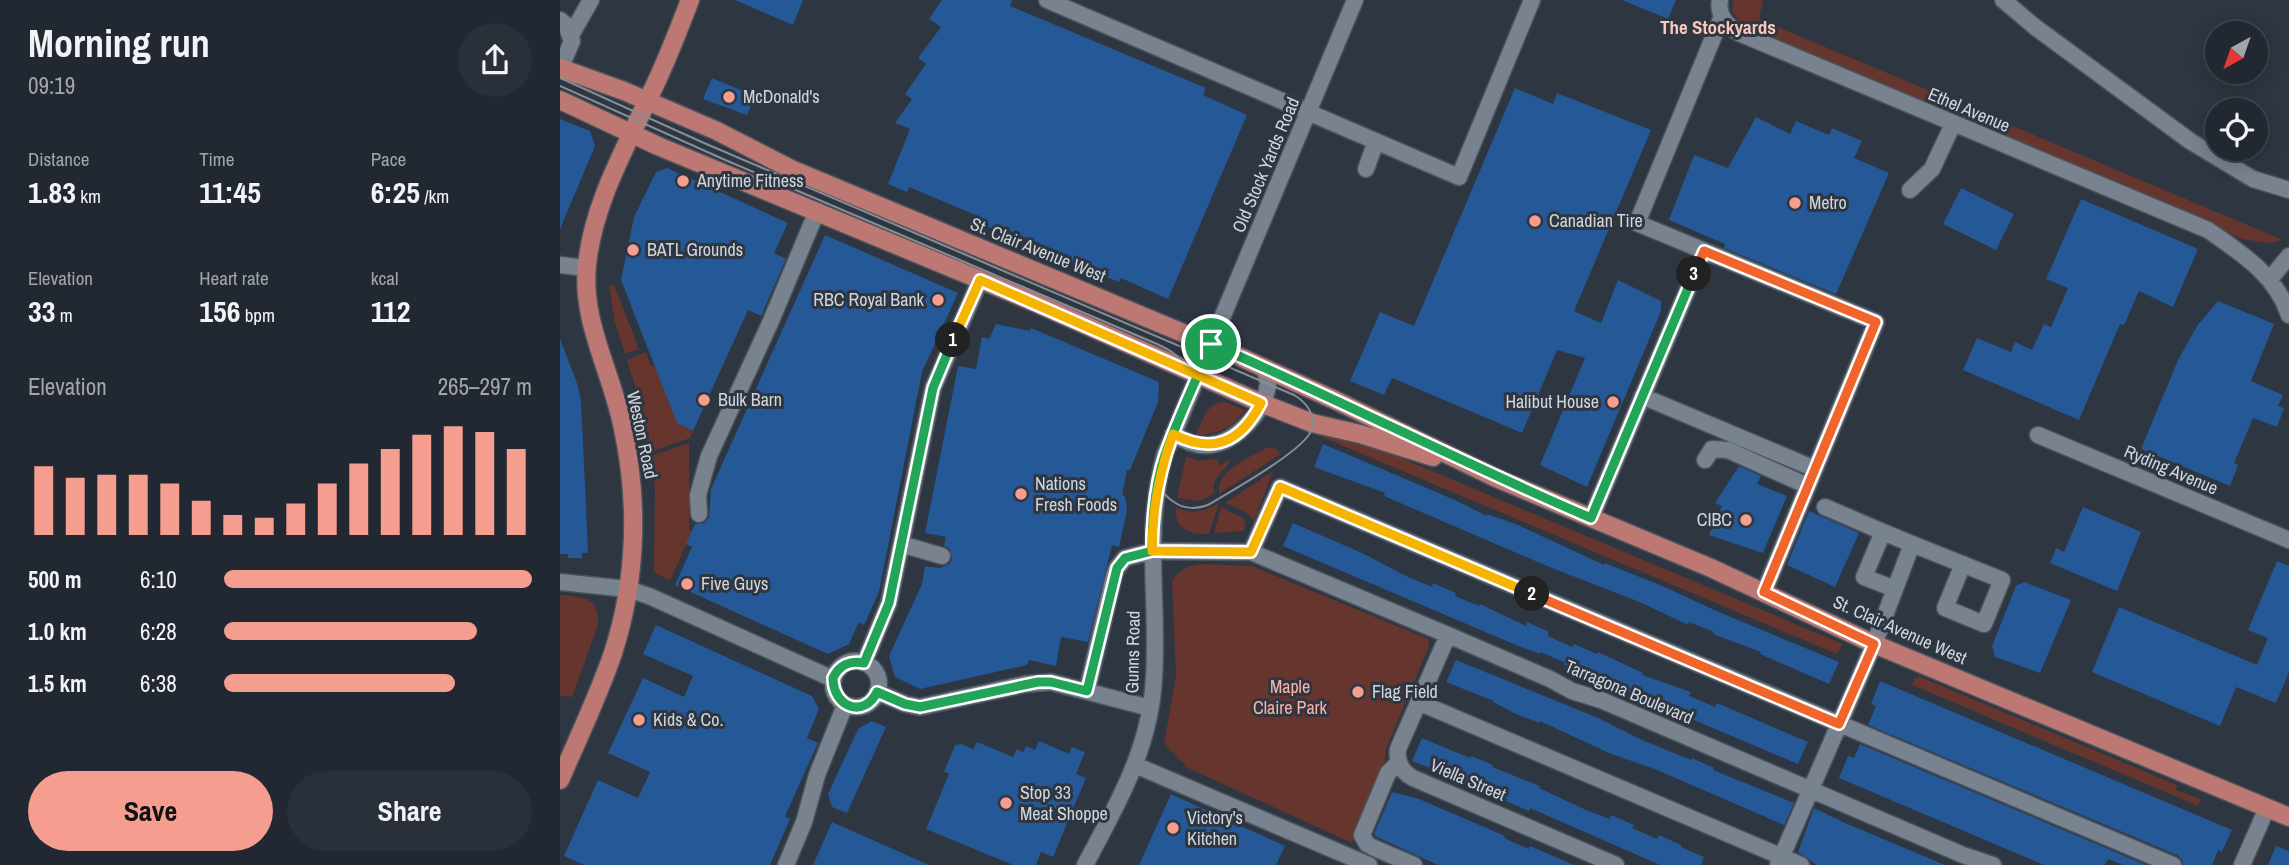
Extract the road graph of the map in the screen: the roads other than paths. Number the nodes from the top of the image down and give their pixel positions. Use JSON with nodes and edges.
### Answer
{"nodes":[{"id":1,"x":591,"y":0,"type":"edge"},
{"id":2,"x":690,"y":0,"type":"edge"},
{"id":3,"x":1047,"y":0,"type":"edge"},
{"id":4,"x":1355,"y":0,"type":"edge"},
{"id":5,"x":1532,"y":0,"type":"edge"},
{"id":6,"x":2003,"y":0,"type":"edge"},
{"id":7,"x":1721,"y":8,"type":"edge"},
{"id":8,"x":560,"y":20,"type":"edge"},
{"id":9,"x":571,"y":35,"type":"junction"},
{"id":10,"x":560,"y":69,"type":"edge"},
{"id":11,"x":560,"y":100,"type":"edge"},
{"id":12,"x":647,"y":101,"type":"junction"},
{"id":13,"x":1310,"y":112,"type":"junction"},
{"id":14,"x":1953,"y":124,"type":"junction"},
{"id":15,"x":632,"y":133,"type":"junction"},
{"id":16,"x":1376,"y":141,"type":"junction"},
{"id":17,"x":1366,"y":169,"type":"dead end"},
{"id":18,"x":1910,"y":190,"type":"dead end"},
{"id":19,"x":2289,"y":190,"type":"edge"},
{"id":20,"x":817,"y":211,"type":"junction"},
{"id":21,"x":1704,"y":251,"type":"junction"},
{"id":22,"x":2289,"y":256,"type":"edge"},
{"id":23,"x":560,"y":265,"type":"edge"},
{"id":24,"x":586,"y":268,"type":"junction"},
{"id":25,"x":2270,"y":279,"type":"junction"},
{"id":26,"x":980,"y":280,"type":"junction"},
{"id":27,"x":2289,"y":315,"type":"edge"},
{"id":28,"x":1211,"y":344,"type":"junction"},
{"id":29,"x":1264,"y":368,"type":"junction"},
{"id":30,"x":1198,"y":375,"type":"junction"},
{"id":31,"x":1642,"y":396,"type":"junction"},
{"id":32,"x":1261,"y":403,"type":"junction"},
{"id":33,"x":1173,"y":434,"type":"junction"},
{"id":34,"x":2038,"y":435,"type":"dead end"},
{"id":35,"x":1705,"y":460,"type":"dead end"},
{"id":36,"x":1815,"y":469,"type":"junction"},
{"id":37,"x":1496,"y":478,"type":"junction"},
{"id":38,"x":1808,"y":486,"type":"junction"},
{"id":39,"x":1825,"y":507,"type":"dead end"},
{"id":40,"x":699,"y":514,"type":"dead end"},
{"id":41,"x":1591,"y":518,"type":"junction"},
{"id":42,"x":1884,"y":532,"type":"junction"},
{"id":43,"x":2289,"y":540,"type":"edge"},
{"id":44,"x":901,"y":544,"type":"junction"},
{"id":45,"x":1912,"y":544,"type":"junction"},
{"id":46,"x":1152,"y":551,"type":"junction"},
{"id":47,"x":1251,"y":552,"type":"junction"},
{"id":48,"x":942,"y":556,"type":"dead end"},
{"id":49,"x":1963,"y":564,"type":"dead end"},
{"id":50,"x":560,"y":582,"type":"edge"},
{"id":51,"x":628,"y":589,"type":"junction"},
{"id":52,"x":1895,"y":589,"type":"junction"},
{"id":53,"x":1764,"y":592,"type":"junction"},
{"id":54,"x":1448,"y":635,"type":"junction"},
{"id":55,"x":1874,"y":644,"type":"junction"},
{"id":56,"x":864,"y":663,"type":"junction"},
{"id":57,"x":833,"y":678,"type":"junction"},
{"id":58,"x":1087,"y":691,"type":"junction"},
{"id":59,"x":877,"y":692,"type":"junction"},
{"id":60,"x":1418,"y":702,"type":"junction"},
{"id":61,"x":845,"y":705,"type":"junction"},
{"id":62,"x":1150,"y":708,"type":"junction"},
{"id":63,"x":1839,"y":724,"type":"junction"},
{"id":64,"x":1399,"y":762,"type":"junction"},
{"id":65,"x":1135,"y":765,"type":"junction"},
{"id":66,"x":560,"y":780,"type":"edge"},
{"id":67,"x":1809,"y":790,"type":"junction"},
{"id":68,"x":2267,"y":808,"type":"junction"},
{"id":69,"x":2289,"y":817,"type":"edge"},
{"id":70,"x":1780,"y":861,"type":"edge"},
{"id":71,"x":786,"y":865,"type":"edge"},
{"id":72,"x":1084,"y":865,"type":"edge"},
{"id":73,"x":1369,"y":865,"type":"edge"},
{"id":74,"x":1414,"y":865,"type":"edge"},
{"id":75,"x":1616,"y":865,"type":"edge"},
{"id":76,"x":1801,"y":865,"type":"edge"},
{"id":77,"x":1993,"y":865,"type":"edge"},
{"id":78,"x":2173,"y":865,"type":"edge"},
{"id":79,"x":2242,"y":865,"type":"edge"}],
"edges":[{"from":1,"to":9,"type":"street"},
{"from":2,"to":12,"type":"main road","name":"Weston Road"},
{"from":3,"to":13,"type":"street"},
{"from":4,"to":13,"type":"street","name":"Old Stock Yards Road"},
{"from":5,"to":16,"type":"street"},
{"from":6,"to":19,"type":"street"},
{"from":7,"to":14,"type":"street","name":"Ethel Avenue"},
{"from":7,"to":21,"type":"street"},
{"from":8,"to":9,"type":"street"},
{"from":9,"to":10,"type":"street"},
{"from":10,"to":12,"type":"main road","name":"St. Clair Avenue West"},
{"from":11,"to":15,"type":"main road","name":"St. Clair Avenue West"},
{"from":12,"to":15,"type":"main road","name":"Weston Road"},
{"from":12,"to":28,"type":"main road","name":"St. Clair Avenue West"},
{"from":13,"to":16,"type":"street"},
{"from":13,"to":28,"type":"street","name":"Old Stock Yards Road"},
{"from":14,"to":18,"type":"street"},
{"from":14,"to":25,"type":"street","name":"Ethel Avenue"},
{"from":15,"to":20,"type":"main road","name":"St. Clair Avenue West"},
{"from":15,"to":24,"type":"main road","name":"Weston Road"},
{"from":16,"to":17,"type":"street"},
{"from":20,"to":26,"type":"main road","name":"St. Clair Avenue West"},
{"from":20,"to":40,"type":"street"},
{"from":21,"to":31,"type":"street"},
{"from":21,"to":36,"type":"street"},
{"from":22,"to":25,"type":"street"},
{"from":23,"to":24,"type":"street"},
{"from":24,"to":51,"type":"main road","name":"Weston Road"},
{"from":25,"to":27,"type":"street","name":"Ethel Avenue"},
{"from":26,"to":30,"type":"main road","name":"St. Clair Avenue West"},
{"from":26,"to":44,"type":"street"},
{"from":28,"to":29,"type":"main road","name":"St. Clair Avenue West"},
{"from":28,"to":30,"type":"street","name":"Gunns Road"},
{"from":29,"to":32,"type":"street"},
{"from":29,"to":37,"type":"main road","name":"St. Clair Avenue West"},
{"from":30,"to":32,"type":"main road","name":"St. Clair Avenue West"},
{"from":30,"to":33,"type":"street","name":"Gunns Road"},
{"from":31,"to":36,"type":"street"},
{"from":31,"to":41,"type":"street"},
{"from":32,"to":33,"type":"street"},
{"from":32,"to":37,"type":"main road","name":"St. Clair Avenue West"},
{"from":33,"to":46,"type":"street","name":"Gunns Road"},
{"from":34,"to":43,"type":"street","name":"Ryding Avenue"},
{"from":35,"to":38,"type":"street"},
{"from":36,"to":38,"type":"street"},
{"from":37,"to":41,"type":"main road","name":"St. Clair Avenue West"},
{"from":38,"to":53,"type":"street"},
{"from":39,"to":42,"type":"street"},
{"from":41,"to":53,"type":"main road","name":"St. Clair Avenue West"},
{"from":42,"to":45,"type":"street"},
{"from":42,"to":52,"type":"street"},
{"from":44,"to":48,"type":"street"},
{"from":44,"to":56,"type":"street"},
{"from":45,"to":49,"type":"street"},
{"from":45,"to":52,"type":"street"},
{"from":46,"to":47,"type":"street"},
{"from":46,"to":58,"type":"street"},
{"from":46,"to":62,"type":"street","name":"Gunns Road"},
{"from":47,"to":54,"type":"street","name":"Tarragona Boulevard"},
{"from":47,"to":63,"type":"street"},
{"from":50,"to":51,"type":"street"},
{"from":51,"to":57,"type":"street"},
{"from":51,"to":66,"type":"main road","name":"Weston Road"},
{"from":52,"to":55,"type":"street"},
{"from":53,"to":55,"type":"main road","name":"St. Clair Avenue West"},
{"from":54,"to":60,"type":"street"},
{"from":54,"to":67,"type":"street","name":"Tarragona Boulevard"},
{"from":55,"to":63,"type":"street"},
{"from":55,"to":68,"type":"main road","name":"St. Clair Avenue West"},
{"from":56,"to":57,"type":"street"},
{"from":56,"to":59,"type":"street"},
{"from":57,"to":61,"type":"street"},
{"from":58,"to":59,"type":"street"},
{"from":58,"to":62,"type":"street"},
{"from":59,"to":61,"type":"street"},
{"from":60,"to":64,"type":"street"},
{"from":60,"to":70,"type":"street"},
{"from":61,"to":71,"type":"street"},
{"from":62,"to":65,"type":"street","name":"Gunns Road"},
{"from":63,"to":67,"type":"street"},
{"from":63,"to":78,"type":"street"},
{"from":64,"to":74,"type":"street"},
{"from":64,"to":75,"type":"street","name":"Viella Street"},
{"from":65,"to":72,"type":"street","name":"Gunns Road"},
{"from":65,"to":73,"type":"street"},
{"from":67,"to":70,"type":"street"},
{"from":67,"to":77,"type":"street","name":"Tarragona Boulevard"},
{"from":68,"to":69,"type":"main road","name":"St. Clair Avenue West"},
{"from":68,"to":79,"type":"street"},
{"from":70,"to":76,"type":"street"}]}
